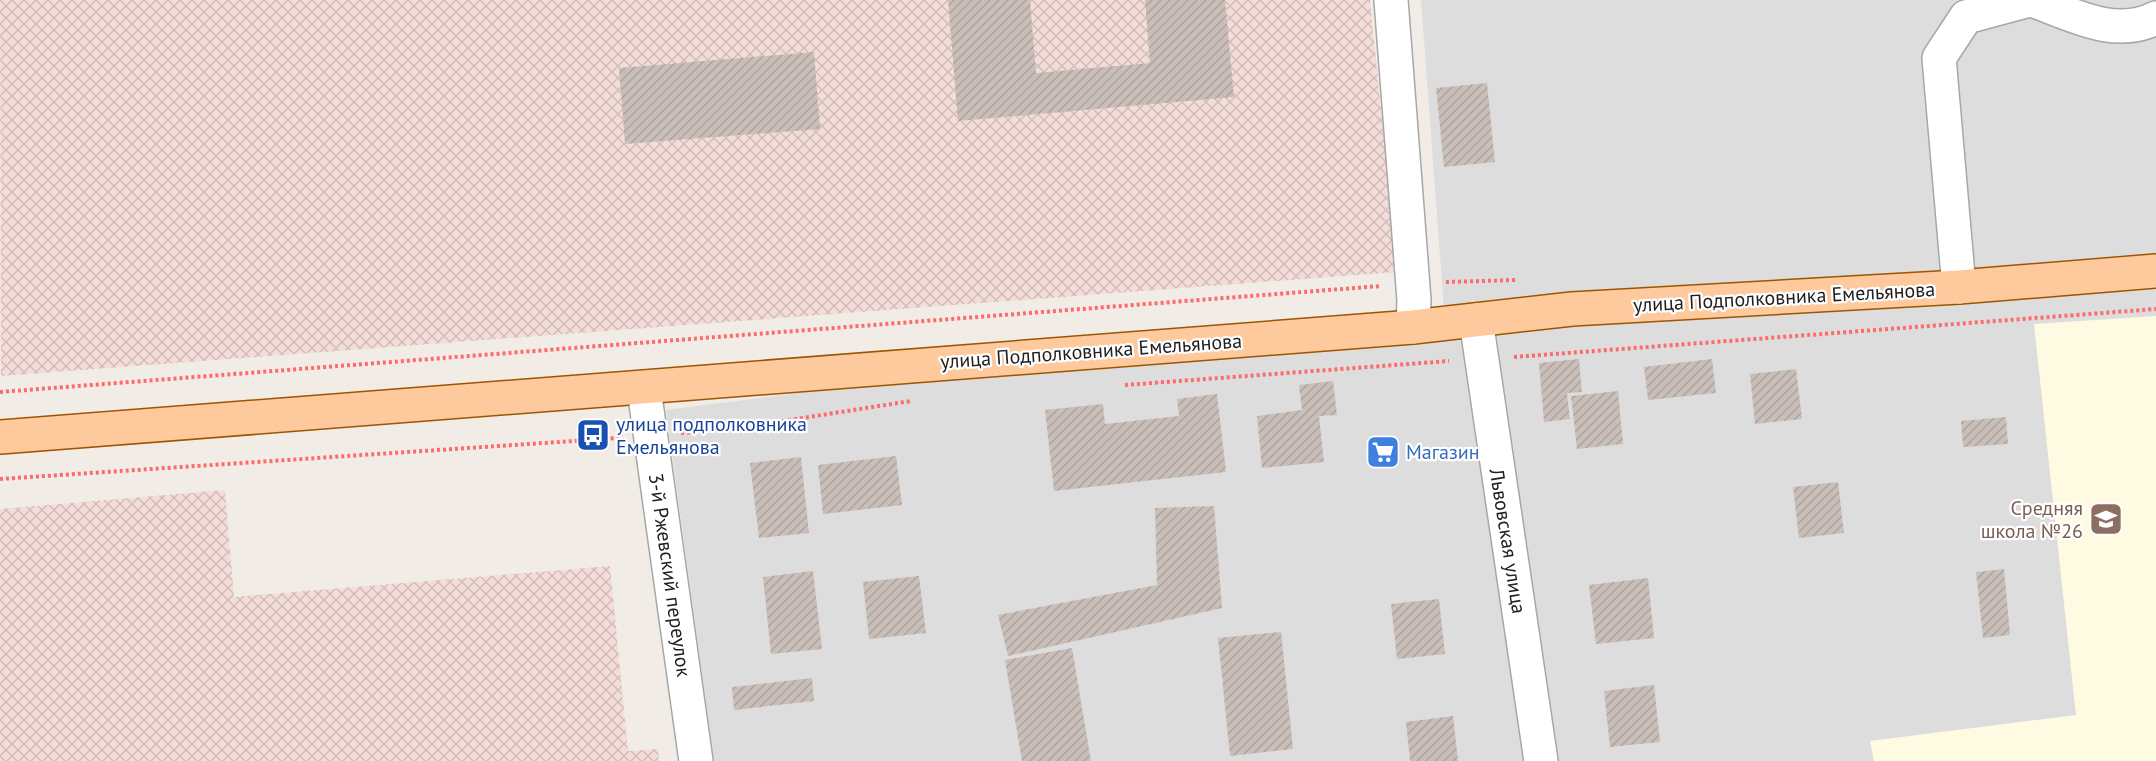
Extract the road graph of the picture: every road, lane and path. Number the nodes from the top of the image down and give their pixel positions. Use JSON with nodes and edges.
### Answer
{"nodes":[{"id":1,"x":1391,"y":0,"type":"edge"},
{"id":2,"x":2030,"y":0,"type":"edge"},
{"id":3,"x":2156,"y":18,"type":"edge"},
{"id":4,"x":2156,"y":271,"type":"edge"},
{"id":5,"x":1520,"y":280,"type":"dead end"},
{"id":6,"x":1413,"y":283,"type":"junction"},
{"id":7,"x":1959,"y":286,"type":"junction"},
{"id":8,"x":2156,"y":309,"type":"edge"},
{"id":9,"x":1476,"y":320,"type":"junction"},
{"id":10,"x":1413,"y":327,"type":"junction"},
{"id":11,"x":1480,"y":359,"type":"junction"},
{"id":12,"x":1124,"y":385,"type":"dead end"},
{"id":13,"x":644,"y":388,"type":"junction"},
{"id":14,"x":0,"y":392,"type":"edge"},
{"id":15,"x":922,"y":399,"type":"dead end"},
{"id":16,"x":650,"y":436,"type":"junction"},
{"id":17,"x":0,"y":437,"type":"edge"},
{"id":18,"x":0,"y":479,"type":"edge"},
{"id":19,"x":696,"y":761,"type":"edge"},
{"id":20,"x":1541,"y":761,"type":"edge"}],
"edges":[{"from":1,"to":6,"type":"street"},
{"from":2,"to":3,"type":"street"},
{"from":2,"to":7,"type":"street"},
{"from":4,"to":7,"type":"main road","name":"улица Подполковника Емельянова"},
{"from":5,"to":6,"type":"path"},
{"from":6,"to":10,"type":"street"},
{"from":6,"to":14,"type":"path"},
{"from":7,"to":9,"type":"main road","name":"улица Подполковника Емельянова"},
{"from":8,"to":11,"type":"path"},
{"from":9,"to":10,"type":"main road","name":"улица Подполковника Емельянова"},
{"from":9,"to":11,"type":"street","name":"Львовская улица"},
{"from":10,"to":13,"type":"main road","name":"улица Подполковника Емельянова"},
{"from":11,"to":12,"type":"path"},
{"from":11,"to":20,"type":"street","name":"Львовская улица"},
{"from":13,"to":16,"type":"street","name":"3-й Ржевский переулок"},
{"from":13,"to":17,"type":"main road","name":"улица Подполковника Емельянова"},
{"from":15,"to":16,"type":"path"},
{"from":16,"to":18,"type":"path"},
{"from":16,"to":19,"type":"street","name":"3-й Ржевский переулок"}]}
